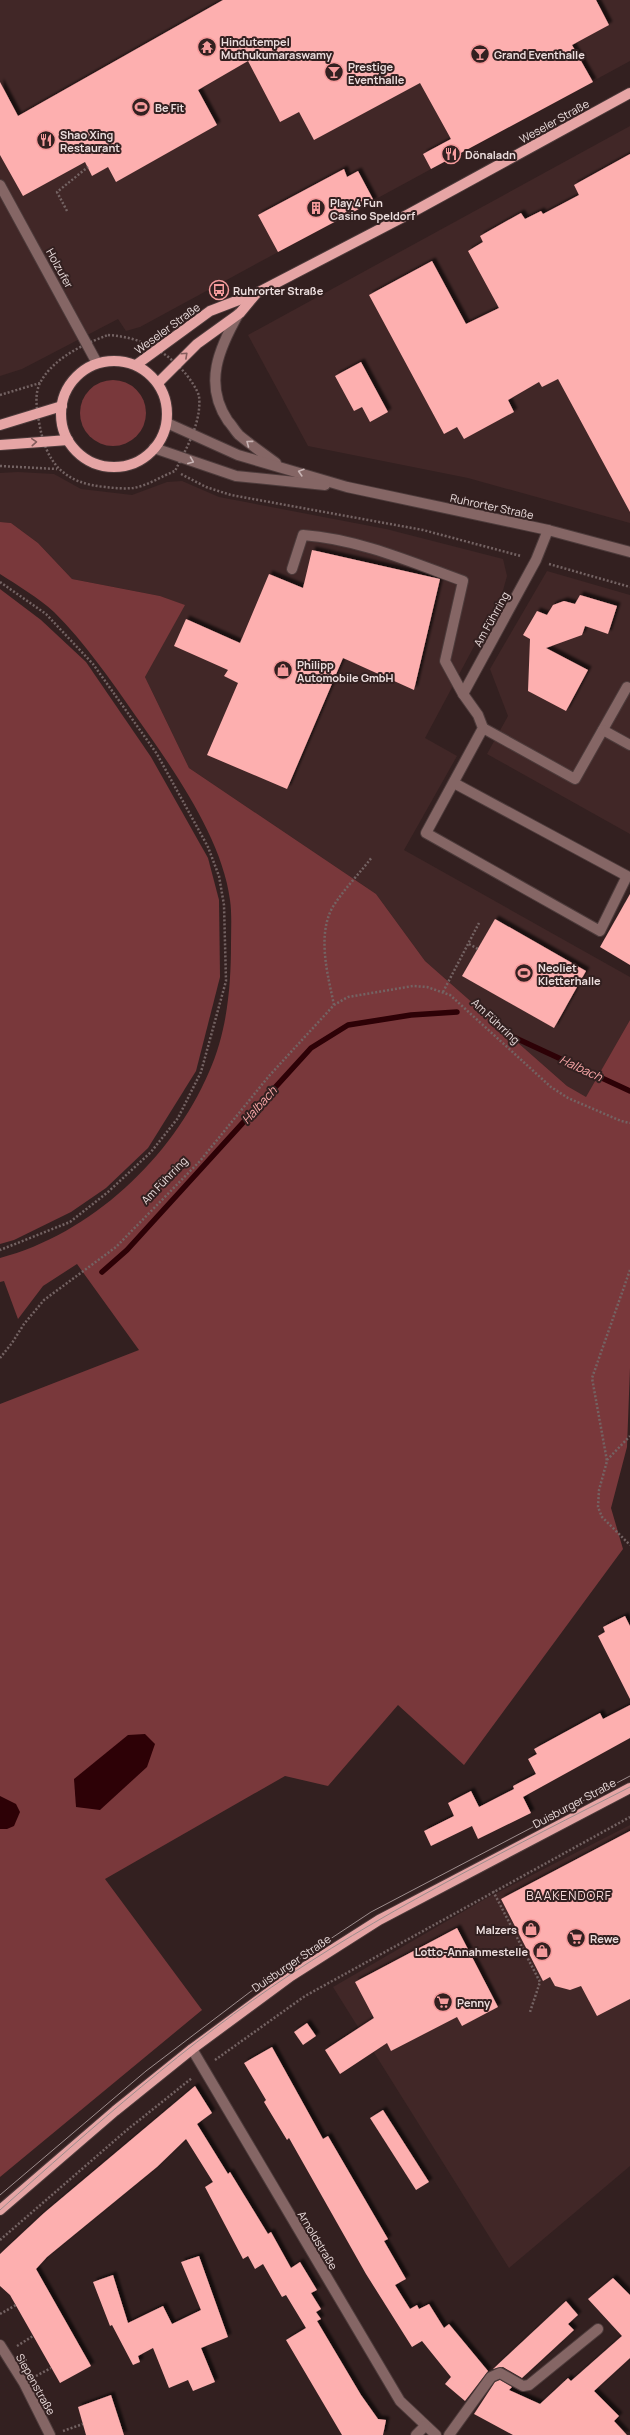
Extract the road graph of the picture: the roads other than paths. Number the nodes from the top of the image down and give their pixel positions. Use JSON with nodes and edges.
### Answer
{"nodes":[{"id":1,"x":630,"y":93,"type":"edge"},
{"id":2,"x":0,"y":185,"type":"edge"},
{"id":3,"x":257,"y":293,"type":"junction"},
{"id":4,"x":240,"y":313,"type":"junction"},
{"id":5,"x":97,"y":363,"type":"junction"},
{"id":6,"x":136,"y":365,"type":"junction"},
{"id":7,"x":158,"y":383,"type":"junction"},
{"id":8,"x":62,"y":406,"type":"junction"},
{"id":9,"x":167,"y":423,"type":"junction"},
{"id":10,"x":0,"y":425,"type":"edge"},
{"id":11,"x":68,"y":440,"type":"junction"},
{"id":12,"x":0,"y":445,"type":"edge"},
{"id":13,"x":154,"y":448,"type":"junction"},
{"id":14,"x":281,"y":466,"type":"junction"},
{"id":15,"x":347,"y":487,"type":"junction"},
{"id":16,"x":548,"y":530,"type":"junction"},
{"id":17,"x":630,"y":552,"type":"edge"},
{"id":18,"x":292,"y":568,"type":"dead end"},
{"id":19,"x":627,"y":687,"type":"dead end"},
{"id":20,"x":463,"y":694,"type":"junction"},
{"id":21,"x":483,"y":728,"type":"junction"},
{"id":22,"x":603,"y":730,"type":"junction"},
{"id":23,"x":630,"y":745,"type":"edge"},
{"id":24,"x":454,"y":783,"type":"junction"},
{"id":25,"x":630,"y":1788,"type":"edge"},
{"id":26,"x":192,"y":2048,"type":"junction"},
{"id":27,"x":0,"y":2210,"type":"edge"},
{"id":28,"x":598,"y":2329,"type":"dead end"},
{"id":29,"x":0,"y":2345,"type":"edge"},
{"id":30,"x":425,"y":2426,"type":"junction"},
{"id":31,"x":50,"y":2435,"type":"edge"},
{"id":32,"x":416,"y":2435,"type":"edge"},
{"id":33,"x":436,"y":2435,"type":"edge"},
{"id":34,"x":449,"y":2435,"type":"edge"}],
"edges":[{"from":1,"to":3,"type":"main road","name":"Weseler Straße"},
{"from":2,"to":5,"type":"street","name":"Holzufer"},
{"from":3,"to":4,"type":"main road","name":"Weseler Straße"},
{"from":3,"to":6,"type":"main road","name":"Weseler Straße"},
{"from":7,"to":4,"type":"main road","name":"Weseler Straße","one_way":true},
{"from":14,"to":4,"type":"street","name":"Ruhrorter Straße","one_way":true},
{"from":5,"to":6,"type":"main road"},
{"from":5,"to":8,"type":"main road"},
{"from":6,"to":7,"type":"main road"},
{"from":7,"to":9,"type":"main road"},
{"from":8,"to":10,"type":"main road"},
{"from":8,"to":11,"type":"main road"},
{"from":9,"to":13,"type":"main road"},
{"from":9,"to":14,"type":"street","name":"Ruhrorter Straße"},
{"from":12,"to":11,"type":"main road","one_way":true},
{"from":11,"to":13,"type":"main road"},
{"from":13,"to":15,"type":"street","name":"Ruhrorter Straße","one_way":true},
{"from":15,"to":14,"type":"street","name":"Ruhrorter Straße","one_way":true},
{"from":15,"to":16,"type":"street","name":"Ruhrorter Straße"},
{"from":16,"to":17,"type":"street","name":"Ruhrorter Straße"},
{"from":16,"to":20,"type":"street","name":"Am Führring"},
{"from":18,"to":20,"type":"street"},
{"from":19,"to":22,"type":"street"},
{"from":20,"to":21,"type":"street"},
{"from":21,"to":22,"type":"street"},
{"from":21,"to":24,"type":"street"},
{"from":22,"to":23,"type":"street"},
{"from":24,"to":24,"type":"street"},
{"from":25,"to":26,"type":"main road","name":"Duisburger Straße"},
{"from":26,"to":27,"type":"main road","name":"Duisburger Straße"},
{"from":26,"to":30,"type":"street","name":"Arnoldstraße"},
{"from":28,"to":34,"type":"street"},
{"from":29,"to":31,"type":"street","name":"Siepenstraße"},
{"from":30,"to":32,"type":"street"},
{"from":30,"to":33,"type":"street","name":"Arnoldstraße"}]}
